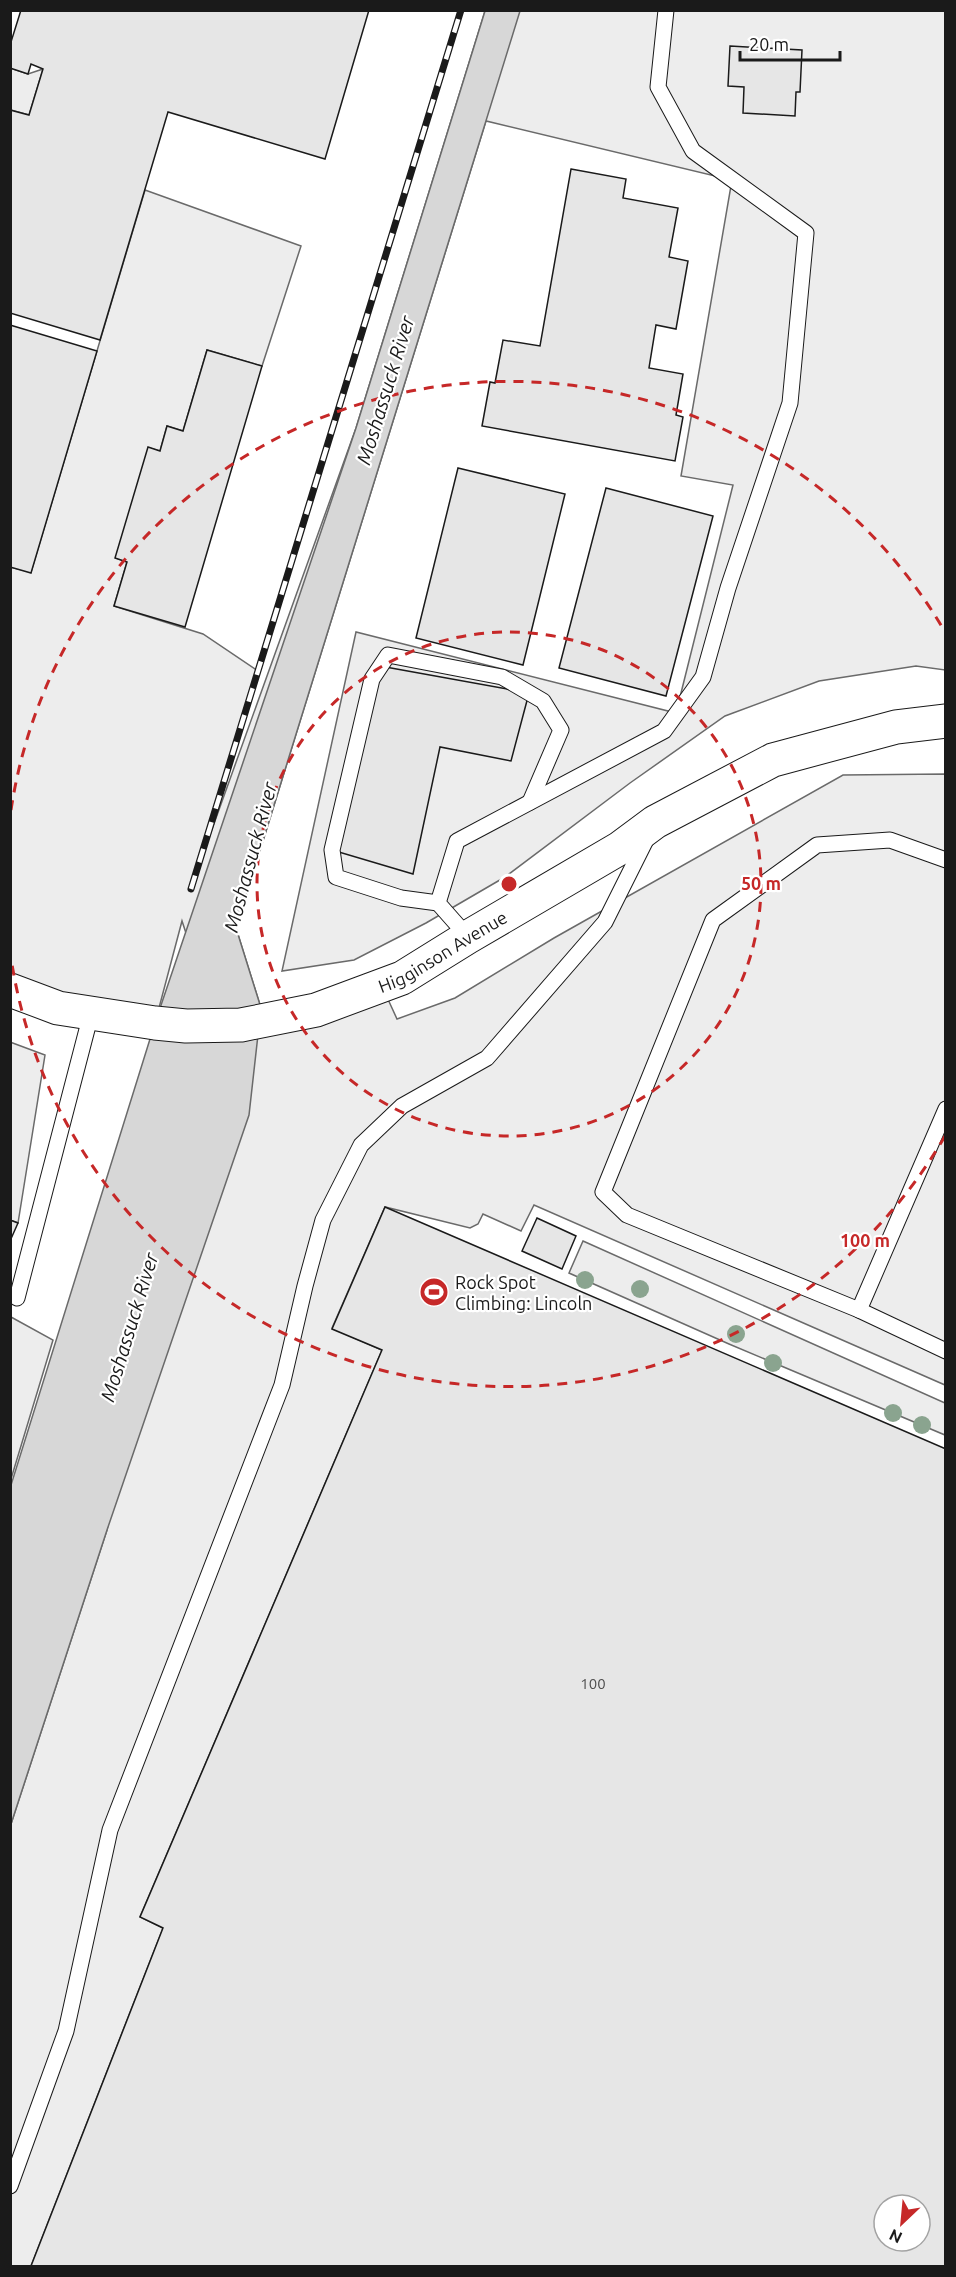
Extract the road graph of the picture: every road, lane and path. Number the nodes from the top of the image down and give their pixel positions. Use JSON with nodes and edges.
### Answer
{"nodes":[{"id":1,"x":666,"y":10,"type":"edge"},
{"id":2,"x":945,"y":722,"type":"edge"},
{"id":3,"x":530,"y":802,"type":"junction"},
{"id":4,"x":655,"y":822,"type":"junction"},
{"id":5,"x":945,"y":860,"type":"edge"},
{"id":6,"x":438,"y":903,"type":"junction"},
{"id":7,"x":468,"y":937,"type":"junction"},
{"id":8,"x":10,"y":990,"type":"edge"},
{"id":9,"x":91,"y":1014,"type":"junction"},
{"id":10,"x":945,"y":1109,"type":"edge"},
{"id":11,"x":16,"y":1298,"type":"dead end"},
{"id":12,"x":859,"y":1310,"type":"junction"},
{"id":13,"x":945,"y":1351,"type":"edge"},
{"id":14,"x":10,"y":2186,"type":"edge"}],
"edges":[{"from":1,"to":3,"type":"lane"},
{"from":2,"to":4,"type":"street","name":"Higginson Avenue"},
{"from":3,"to":6,"type":"lane"},
{"from":3,"to":6,"type":"lane"},
{"from":4,"to":7,"type":"street","name":"Higginson Avenue"},
{"from":4,"to":14,"type":"lane"},
{"from":5,"to":12,"type":"lane"},
{"from":6,"to":7,"type":"lane"},
{"from":7,"to":9,"type":"street","name":"Higginson Avenue"},
{"from":8,"to":9,"type":"street","name":"Higginson Avenue"},
{"from":9,"to":11,"type":"lane"},
{"from":10,"to":12,"type":"lane"},
{"from":12,"to":13,"type":"lane"}]}
